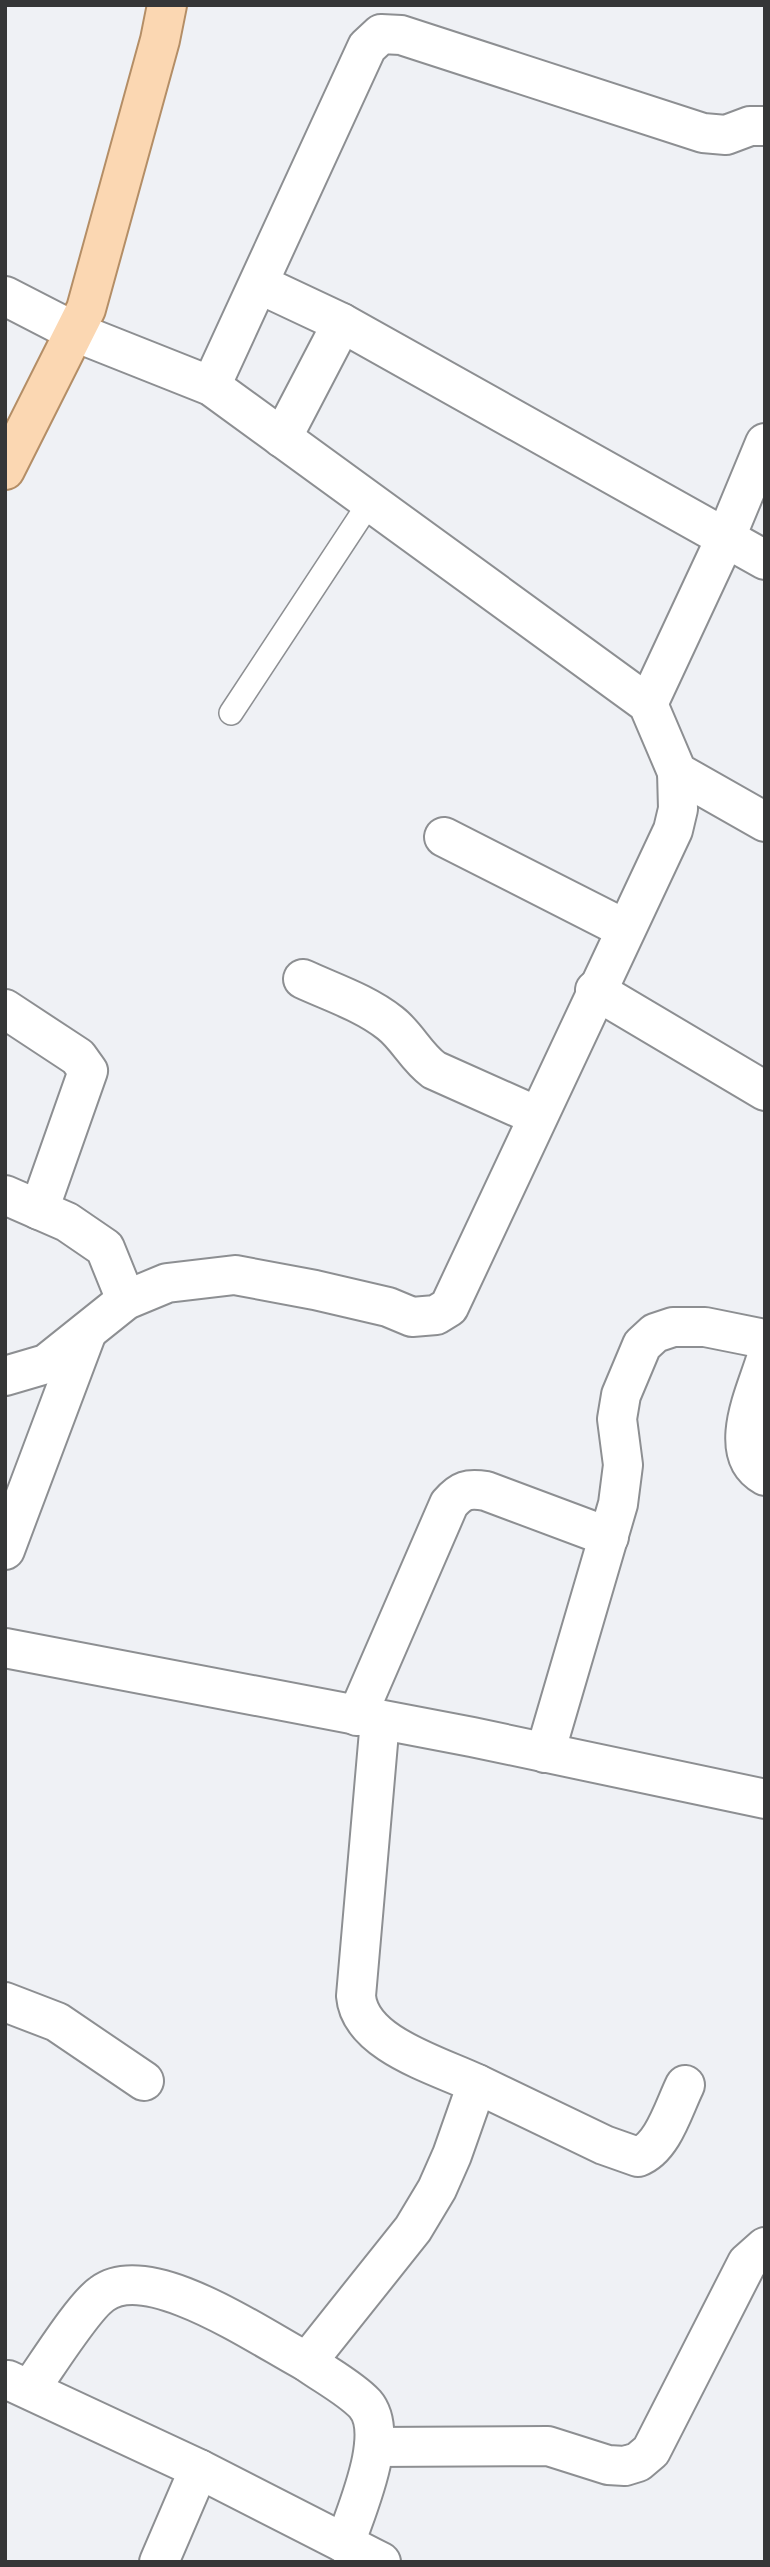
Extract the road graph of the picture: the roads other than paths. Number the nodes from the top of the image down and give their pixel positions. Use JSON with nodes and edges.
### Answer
{"nodes":[{"id":1,"x":167,"y":5,"type":"edge"},
{"id":2,"x":765,"y":126,"type":"edge"},
{"id":3,"x":259,"y":284,"type":"junction"},
{"id":4,"x":5,"y":296,"type":"edge"},
{"id":5,"x":342,"y":323,"type":"junction"},
{"id":6,"x":75,"y":332,"type":"junction"},
{"id":7,"x":211,"y":386,"type":"junction"},
{"id":8,"x":282,"y":438,"type":"junction"},
{"id":9,"x":765,"y":443,"type":"edge"},
{"id":10,"x":5,"y":470,"type":"edge"},
{"id":11,"x":370,"y":502,"type":"junction"},
{"id":12,"x":726,"y":537,"type":"junction"},
{"id":13,"x":765,"y":560,"type":"edge"},
{"id":14,"x":648,"y":704,"type":"junction"},
{"id":15,"x":231,"y":713,"type":"dead end"},
{"id":16,"x":677,"y":772,"type":"junction"},
{"id":17,"x":765,"y":822,"type":"edge"},
{"id":18,"x":444,"y":837,"type":"dead end"},
{"id":19,"x":625,"y":929,"type":"junction"},
{"id":20,"x":303,"y":979,"type":"dead end"},
{"id":21,"x":595,"y":990,"type":"junction"},
{"id":22,"x":5,"y":1009,"type":"edge"},
{"id":23,"x":765,"y":1091,"type":"edge"},
{"id":24,"x":537,"y":1116,"type":"junction"},
{"id":25,"x":5,"y":1195,"type":"edge"},
{"id":26,"x":39,"y":1210,"type":"junction"},
{"id":27,"x":126,"y":1300,"type":"junction"},
{"id":28,"x":87,"y":1330,"type":"junction"},
{"id":29,"x":765,"y":1339,"type":"edge"},
{"id":30,"x":765,"y":1362,"type":"edge"},
{"id":31,"x":5,"y":1376,"type":"edge"},
{"id":32,"x":765,"y":1476,"type":"edge"},
{"id":33,"x":609,"y":1536,"type":"junction"},
{"id":34,"x":5,"y":1550,"type":"edge"},
{"id":35,"x":5,"y":1648,"type":"edge"},
{"id":36,"x":369,"y":1718,"type":"junction"},
{"id":37,"x":545,"y":1753,"type":"junction"},
{"id":38,"x":765,"y":1799,"type":"edge"},
{"id":39,"x":5,"y":2002,"type":"edge"},
{"id":40,"x":144,"y":2081,"type":"dead end"},
{"id":41,"x":477,"y":2084,"type":"junction"},
{"id":42,"x":685,"y":2085,"type":"dead end"},
{"id":43,"x":765,"y":2247,"type":"edge"},
{"id":44,"x":307,"y":2362,"type":"junction"},
{"id":45,"x":18,"y":2383,"type":"edge"},
{"id":46,"x":374,"y":2447,"type":"junction"},
{"id":47,"x":199,"y":2469,"type":"junction"},
{"id":48,"x":345,"y":2544,"type":"junction"},
{"id":49,"x":159,"y":2562,"type":"edge"},
{"id":50,"x":381,"y":2562,"type":"edge"}],
"edges":[{"from":1,"to":6,"type":"main road"},
{"from":2,"to":3,"type":"street"},
{"from":3,"to":5,"type":"street"},
{"from":3,"to":7,"type":"street"},
{"from":4,"to":6,"type":"street"},
{"from":5,"to":8,"type":"street"},
{"from":5,"to":12,"type":"street"},
{"from":6,"to":7,"type":"street"},
{"from":6,"to":10,"type":"main road"},
{"from":7,"to":8,"type":"street"},
{"from":8,"to":11,"type":"street"},
{"from":9,"to":12,"type":"street"},
{"from":11,"to":14,"type":"street"},
{"from":11,"to":15,"type":"lane"},
{"from":12,"to":13,"type":"street"},
{"from":12,"to":14,"type":"street"},
{"from":14,"to":16,"type":"street"},
{"from":16,"to":17,"type":"street"},
{"from":16,"to":19,"type":"street"},
{"from":18,"to":19,"type":"street"},
{"from":19,"to":21,"type":"street"},
{"from":20,"to":24,"type":"street"},
{"from":21,"to":23,"type":"street"},
{"from":21,"to":24,"type":"street"},
{"from":22,"to":26,"type":"street"},
{"from":24,"to":27,"type":"street"},
{"from":25,"to":26,"type":"street"},
{"from":26,"to":27,"type":"street"},
{"from":27,"to":28,"type":"street"},
{"from":28,"to":31,"type":"street"},
{"from":28,"to":34,"type":"street"},
{"from":29,"to":33,"type":"street"},
{"from":30,"to":32,"type":"street"},
{"from":33,"to":36,"type":"street"},
{"from":33,"to":37,"type":"street"},
{"from":35,"to":36,"type":"street"},
{"from":36,"to":37,"type":"street"},
{"from":36,"to":41,"type":"street"},
{"from":37,"to":38,"type":"street"},
{"from":39,"to":40,"type":"street"},
{"from":41,"to":42,"type":"street"},
{"from":41,"to":44,"type":"street"},
{"from":43,"to":46,"type":"street"},
{"from":44,"to":45,"type":"street"},
{"from":44,"to":46,"type":"street"},
{"from":45,"to":47,"type":"street"},
{"from":46,"to":48,"type":"street"},
{"from":47,"to":48,"type":"street"},
{"from":47,"to":49,"type":"street"},
{"from":48,"to":50,"type":"street"}]}
